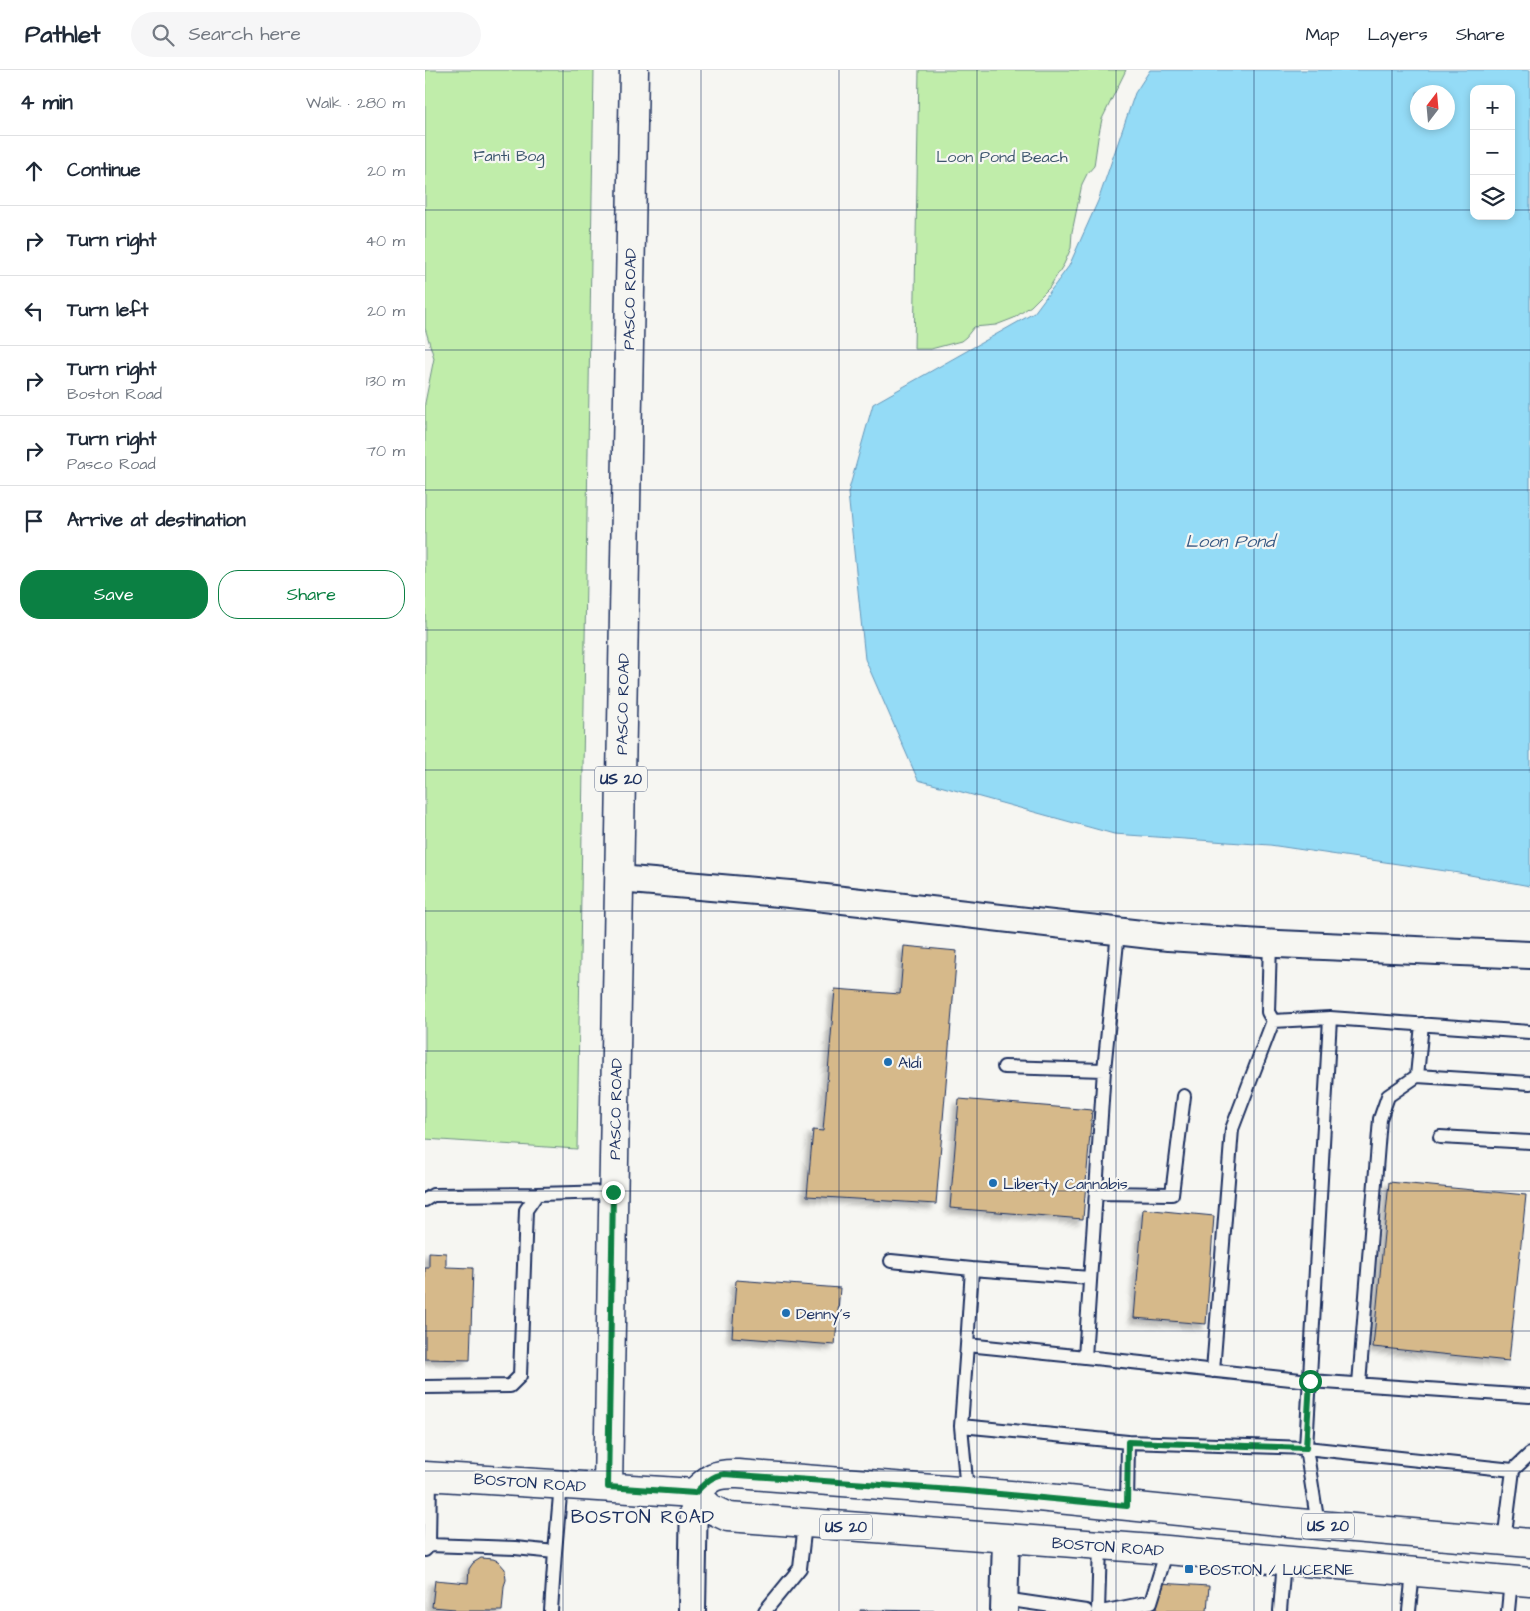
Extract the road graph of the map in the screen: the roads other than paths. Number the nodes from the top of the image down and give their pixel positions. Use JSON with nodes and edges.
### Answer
{"nodes":[{"id":1,"x":634,"y":70,"type":"edge"},
{"id":2,"x":619,"y":879,"type":"junction"},
{"id":3,"x":1117,"y":932,"type":"junction"},
{"id":4,"x":1270,"y":944,"type":"junction"},
{"id":5,"x":1530,"y":955,"type":"edge"},
{"id":6,"x":1330,"y":1018,"type":"junction"},
{"id":7,"x":1273,"y":1021,"type":"junction"},
{"id":8,"x":1422,"y":1024,"type":"junction"},
{"id":9,"x":1530,"y":1032,"type":"edge"},
{"id":10,"x":1004,"y":1066,"type":"dead end"},
{"id":11,"x":1104,"y":1070,"type":"junction"},
{"id":12,"x":1417,"y":1076,"type":"junction"},
{"id":13,"x":1530,"y":1082,"type":"edge"},
{"id":14,"x":1184,"y":1096,"type":"dead end"},
{"id":15,"x":1440,"y":1137,"type":"dead end"},
{"id":16,"x":1530,"y":1142,"type":"edge"},
{"id":17,"x":613,"y":1192,"type":"junction"},
{"id":18,"x":1095,"y":1193,"type":"junction"},
{"id":19,"x":537,"y":1194,"type":"junction"},
{"id":20,"x":425,"y":1200,"type":"edge"},
{"id":21,"x":891,"y":1261,"type":"dead end"},
{"id":22,"x":971,"y":1269,"type":"junction"},
{"id":23,"x":1090,"y":1278,"type":"junction"},
{"id":24,"x":967,"y":1345,"type":"junction"},
{"id":25,"x":1085,"y":1357,"type":"junction"},
{"id":26,"x":1213,"y":1371,"type":"junction"},
{"id":27,"x":1310,"y":1381,"type":"junction"},
{"id":28,"x":1359,"y":1384,"type":"junction"},
{"id":29,"x":425,"y":1387,"type":"edge"},
{"id":30,"x":1530,"y":1396,"type":"edge"},
{"id":31,"x":961,"y":1426,"type":"junction"},
{"id":32,"x":1128,"y":1442,"type":"junction"},
{"id":33,"x":1306,"y":1448,"type":"junction"},
{"id":34,"x":1530,"y":1454,"type":"edge"},
{"id":35,"x":1513,"y":1470,"type":"junction"},
{"id":36,"x":428,"y":1476,"type":"edge"},
{"id":37,"x":561,"y":1484,"type":"junction"},
{"id":38,"x":608,"y":1487,"type":"junction"},
{"id":39,"x":967,"y":1491,"type":"junction"},
{"id":40,"x":695,"y":1493,"type":"junction"},
{"id":41,"x":1127,"y":1506,"type":"junction"},
{"id":42,"x":805,"y":1524,"type":"junction"},
{"id":43,"x":1318,"y":1525,"type":"junction"},
{"id":44,"x":1006,"y":1538,"type":"junction"},
{"id":45,"x":1517,"y":1542,"type":"edge"},
{"id":46,"x":1100,"y":1545,"type":"junction"},
{"id":47,"x":427,"y":1548,"type":"edge"},
{"id":48,"x":1167,"y":1550,"type":"junction"},
{"id":49,"x":555,"y":1552,"type":"junction"},
{"id":50,"x":1284,"y":1560,"type":"junction"},
{"id":51,"x":1413,"y":1572,"type":"junction"},
{"id":52,"x":1520,"y":1581,"type":"edge"},
{"id":53,"x":1004,"y":1605,"type":"edge"},
{"id":54,"x":551,"y":1611,"type":"edge"},
{"id":55,"x":692,"y":1611,"type":"edge"},
{"id":56,"x":765,"y":1611,"type":"edge"},
{"id":57,"x":1086,"y":1611,"type":"edge"},
{"id":58,"x":1098,"y":1611,"type":"edge"},
{"id":59,"x":1106,"y":1611,"type":"edge"},
{"id":60,"x":1280,"y":1611,"type":"edge"},
{"id":61,"x":1409,"y":1611,"type":"edge"},
{"id":62,"x":1508,"y":1611,"type":"edge"}],
"edges":[{"from":1,"to":2,"type":"main road","name":"PASCO ROAD","number":"US 20"},
{"from":2,"to":3,"type":"street"},
{"from":2,"to":17,"type":"main road","name":"PASCO ROAD","number":"US 20"},
{"from":3,"to":4,"type":"street"},
{"from":3,"to":11,"type":"lane"},
{"from":4,"to":5,"type":"street"},
{"from":4,"to":7,"type":"lane"},
{"from":6,"to":7,"type":"lane"},
{"from":6,"to":8,"type":"lane"},
{"from":6,"to":27,"type":"lane"},
{"from":7,"to":26,"type":"lane"},
{"from":8,"to":9,"type":"lane"},
{"from":8,"to":12,"type":"lane"},
{"from":10,"to":11,"type":"lane"},
{"from":11,"to":18,"type":"lane"},
{"from":12,"to":13,"type":"lane"},
{"from":12,"to":28,"type":"lane"},
{"from":14,"to":18,"type":"lane"},
{"from":15,"to":16,"type":"lane"},
{"from":17,"to":19,"type":"lane"},
{"from":17,"to":38,"type":"main road","name":"PASCO ROAD","number":"US 20"},
{"from":18,"to":23,"type":"lane"},
{"from":19,"to":20,"type":"lane"},
{"from":19,"to":29,"type":"lane"},
{"from":21,"to":22,"type":"lane"},
{"from":22,"to":23,"type":"lane"},
{"from":22,"to":24,"type":"lane"},
{"from":23,"to":25,"type":"lane"},
{"from":24,"to":25,"type":"lane"},
{"from":24,"to":31,"type":"lane"},
{"from":25,"to":26,"type":"lane"},
{"from":26,"to":27,"type":"lane"},
{"from":27,"to":28,"type":"lane"},
{"from":27,"to":33,"type":"lane"},
{"from":28,"to":30,"type":"lane"},
{"from":31,"to":32,"type":"lane"},
{"from":31,"to":39,"type":"lane"},
{"from":32,"to":33,"type":"lane"},
{"from":32,"to":41,"type":"lane"},
{"from":33,"to":35,"type":"lane"},
{"from":33,"to":43,"type":"lane"},
{"from":34,"to":35,"type":"lane"},
{"from":35,"to":45,"type":"lane"},
{"from":36,"to":37,"type":"main road","name":"BOSTON ROAD"},
{"from":36,"to":47,"type":"lane"},
{"from":37,"to":38,"type":"main road","name":"BOSTON ROAD"},
{"from":37,"to":49,"type":"lane"},
{"from":38,"to":40,"type":"main road","name":"BOSTON ROAD"},
{"from":39,"to":40,"type":"main road","number":"US 20"},
{"from":39,"to":41,"type":"main road","number":"US 20"},
{"from":40,"to":42,"type":"main road","name":"BOSTON ROAD","number":"US 20"},
{"from":40,"to":55,"type":"street"},
{"from":41,"to":43,"type":"main road","number":"US 20"},
{"from":42,"to":44,"type":"main road","name":"BOSTON ROAD","number":"US 20"},
{"from":42,"to":56,"type":"lane"},
{"from":43,"to":45,"type":"main road","number":"US 20"},
{"from":44,"to":46,"type":"main road","name":"BOSTON ROAD","number":"US 20"},
{"from":44,"to":53,"type":"street"},
{"from":46,"to":48,"type":"main road","name":"BOSTON ROAD","number":"US 20"},
{"from":46,"to":58,"type":"lane"},
{"from":47,"to":49,"type":"lane"},
{"from":48,"to":50,"type":"main road","name":"BOSTON ROAD","number":"US 20"},
{"from":48,"to":59,"type":"lane"},
{"from":49,"to":54,"type":"lane"},
{"from":50,"to":51,"type":"main road","name":"BOSTON ROAD","number":"US 20"},
{"from":50,"to":60,"type":"lane"},
{"from":51,"to":52,"type":"main road","name":"BOSTON ROAD","number":"US 20"},
{"from":51,"to":61,"type":"lane"},
{"from":52,"to":62,"type":"lane"},
{"from":53,"to":57,"type":"lane"}]}
